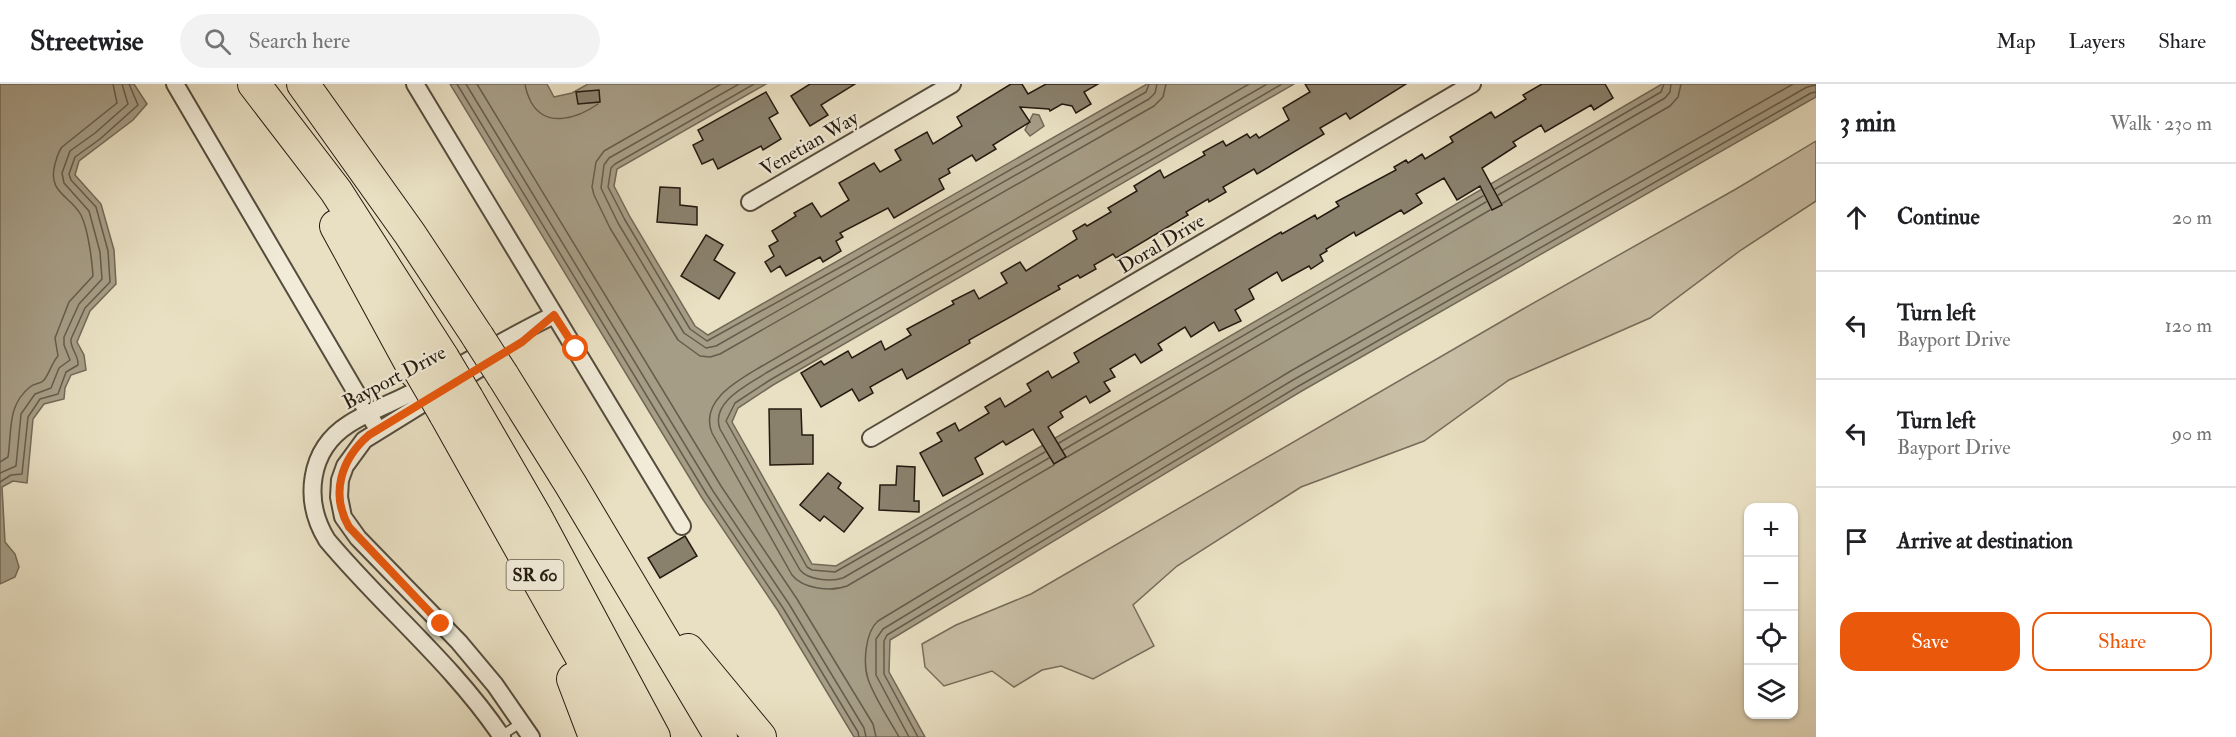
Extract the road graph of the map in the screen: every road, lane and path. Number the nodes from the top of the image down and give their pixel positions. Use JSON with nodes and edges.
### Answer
{"nodes":[{"id":1,"x":176,"y":84,"type":"edge"},
{"id":2,"x":253,"y":84,"type":"edge"},
{"id":3,"x":303,"y":84,"type":"edge"},
{"id":4,"x":414,"y":84,"type":"edge"},
{"id":5,"x":952,"y":84,"type":"edge"},
{"id":6,"x":1472,"y":84,"type":"edge"},
{"id":7,"x":750,"y":202,"type":"dead end"},
{"id":8,"x":554,"y":315,"type":"junction"},
{"id":9,"x":450,"y":410,"type":"junction"},
{"id":10,"x":369,"y":414,"type":"junction"},
{"id":11,"x":378,"y":429,"type":"junction"},
{"id":12,"x":871,"y":438,"type":"dead end"},
{"id":13,"x":682,"y":526,"type":"dead end"},
{"id":14,"x":619,"y":563,"type":"junction"},
{"id":15,"x":526,"y":730,"type":"edge"},
{"id":16,"x":500,"y":736,"type":"edge"},
{"id":17,"x":595,"y":737,"type":"edge"},
{"id":18,"x":621,"y":737,"type":"edge"},
{"id":19,"x":654,"y":737,"type":"edge"},
{"id":20,"x":721,"y":737,"type":"edge"},
{"id":21,"x":760,"y":737,"type":"edge"}],
"edges":[{"from":1,"to":10,"type":"street"},
{"from":2,"to":9,"type":"highway","number":"SR 60","bridge":true},
{"from":2,"to":9,"type":"highway","bridge":true},
{"from":3,"to":14,"type":"highway","bridge":true},
{"from":4,"to":8,"type":"street"},
{"from":5,"to":7,"type":"street","name":"Venetian Way"},
{"from":6,"to":12,"type":"street","name":"Doral Drive"},
{"from":8,"to":10,"type":"street","name":"Bayport Drive"},
{"from":8,"to":11,"type":"street","name":"Bayport Drive"},
{"from":8,"to":13,"type":"street"},
{"from":9,"to":17,"type":"highway","number":"SR 60"},
{"from":9,"to":18,"type":"highway","number":"SR 60"},
{"from":9,"to":19,"type":"highway"},
{"from":10,"to":11,"type":"street"},
{"from":10,"to":16,"type":"street","name":"Bayport Drive"},
{"from":11,"to":15,"type":"street","name":"Bayport Drive"},
{"from":14,"to":20,"type":"highway"},
{"from":14,"to":21,"type":"highway"},
{"from":15,"to":16,"type":"lane"}]}
